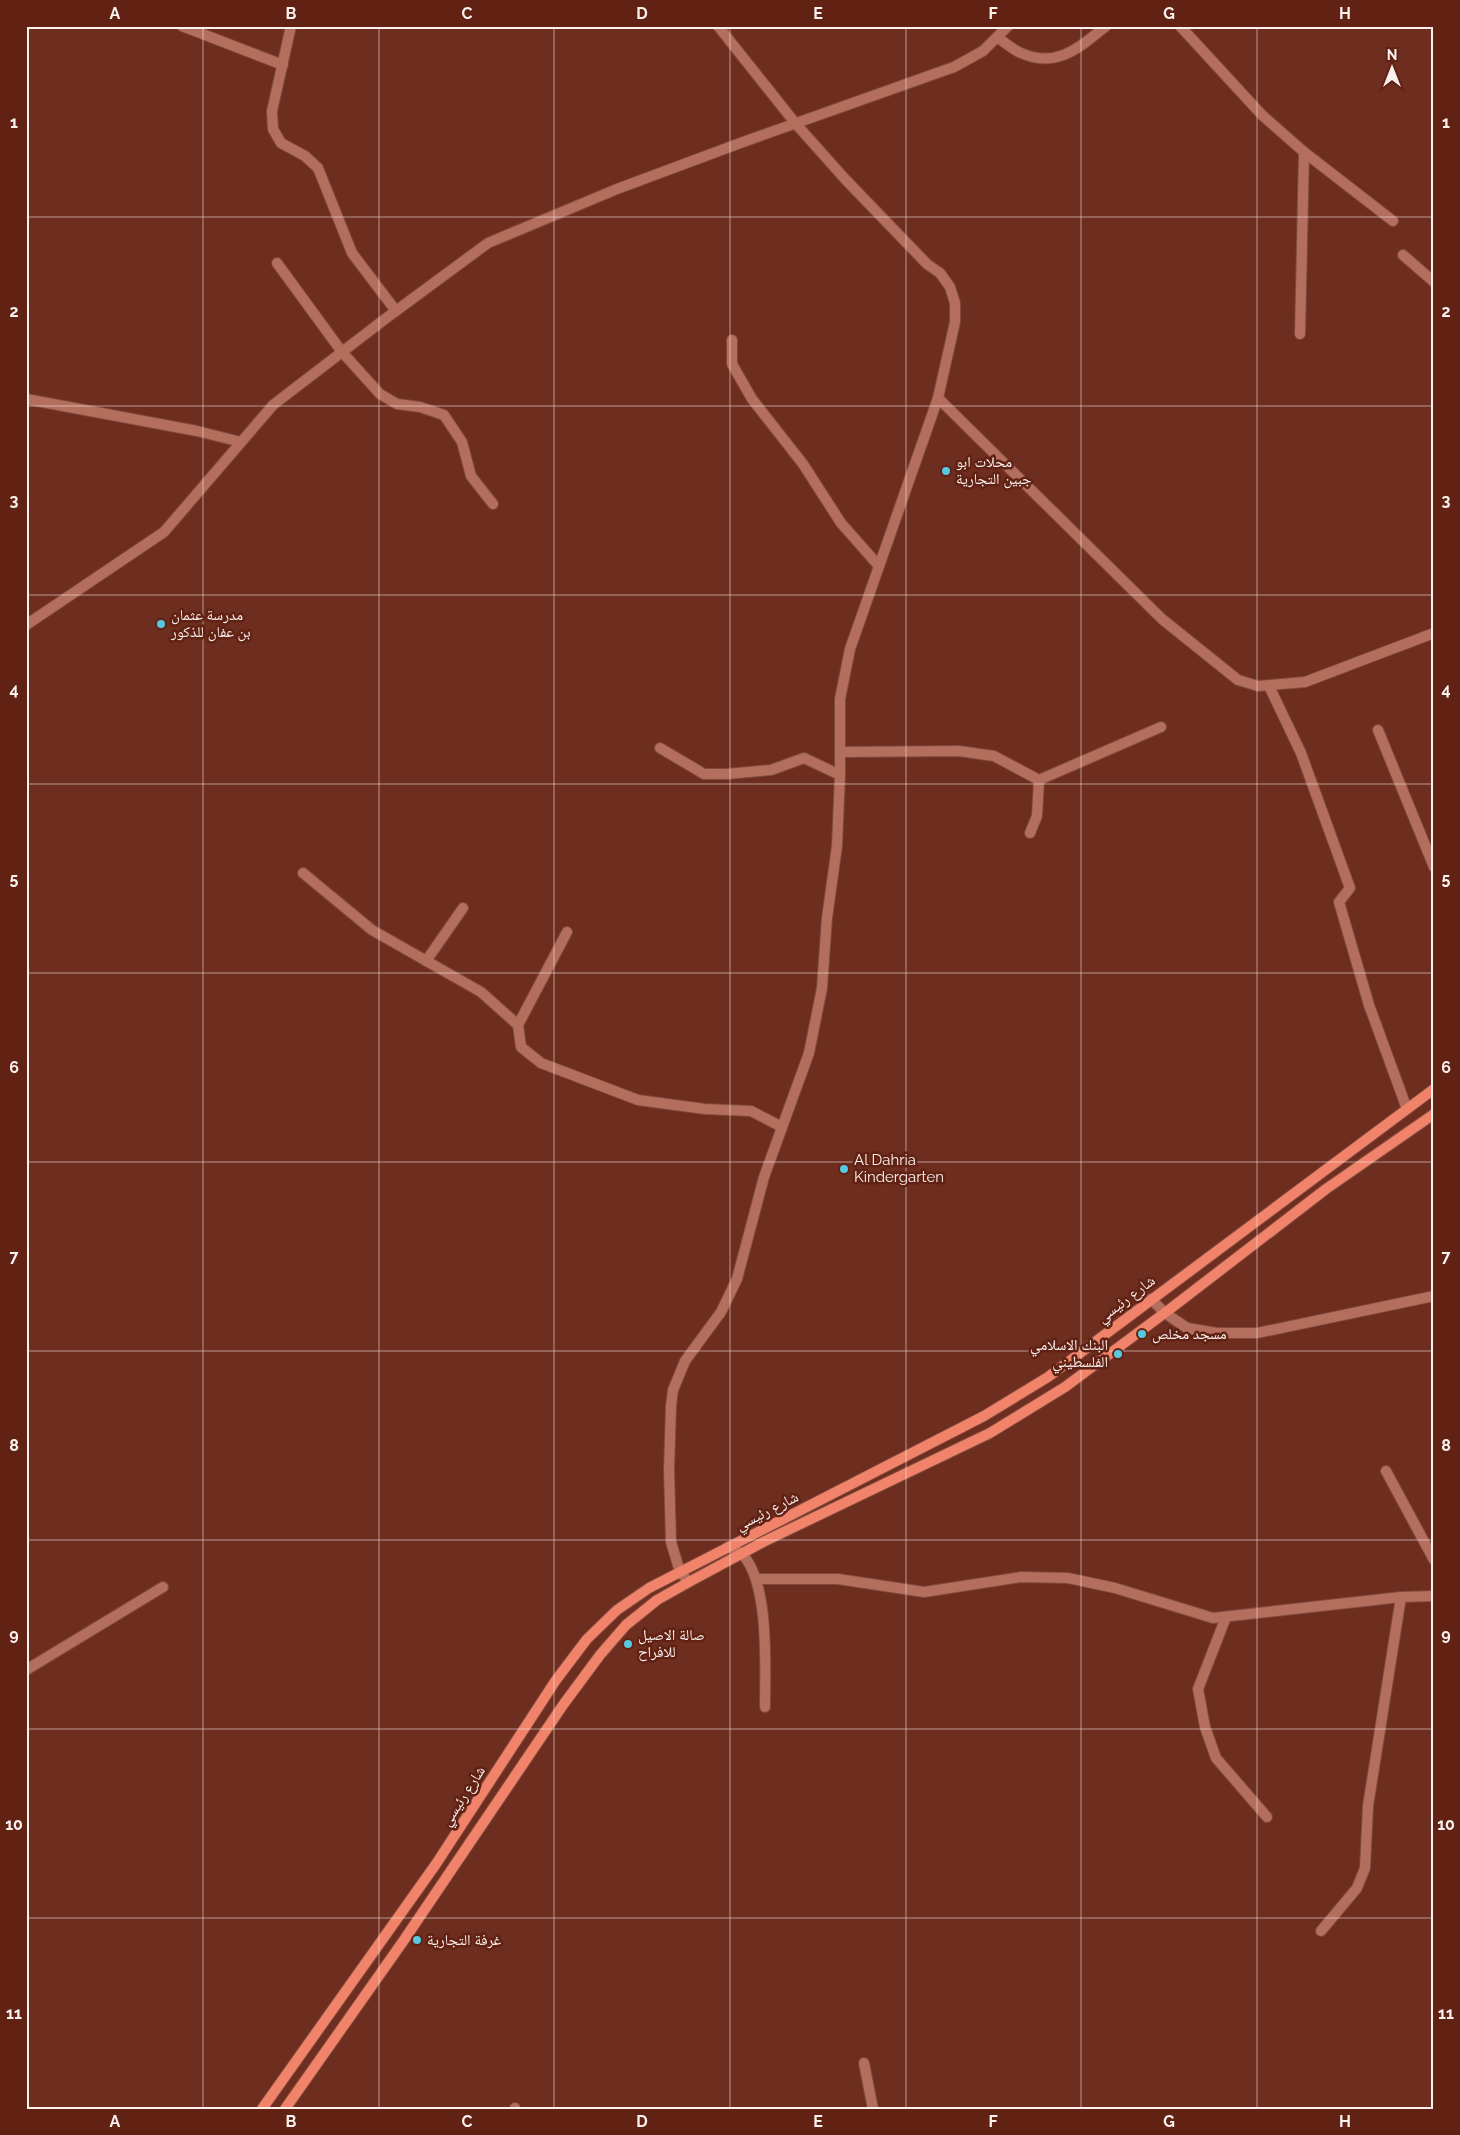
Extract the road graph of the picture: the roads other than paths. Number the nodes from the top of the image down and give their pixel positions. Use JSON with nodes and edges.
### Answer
{"nodes":[{"id":1,"x":182,"y":26,"type":"edge"},
{"id":2,"x":291,"y":26,"type":"edge"},
{"id":3,"x":718,"y":26,"type":"edge"},
{"id":4,"x":1008,"y":26,"type":"edge"},
{"id":5,"x":1106,"y":26,"type":"edge"},
{"id":6,"x":1180,"y":26,"type":"edge"},
{"id":7,"x":998,"y":38,"type":"junction"},
{"id":8,"x":282,"y":65,"type":"junction"},
{"id":9,"x":796,"y":124,"type":"junction"},
{"id":10,"x":1304,"y":152,"type":"junction"},
{"id":11,"x":1393,"y":221,"type":"dead end"},
{"id":12,"x":1403,"y":255,"type":"dead end"},
{"id":13,"x":277,"y":263,"type":"dead end"},
{"id":14,"x":1434,"y":282,"type":"edge"},
{"id":15,"x":396,"y":311,"type":"junction"},
{"id":16,"x":1300,"y":334,"type":"dead end"},
{"id":17,"x":732,"y":340,"type":"dead end"},
{"id":18,"x":342,"y":352,"type":"junction"},
{"id":19,"x":938,"y":398,"type":"junction"},
{"id":20,"x":26,"y":399,"type":"edge"},
{"id":21,"x":242,"y":442,"type":"junction"},
{"id":22,"x":493,"y":504,"type":"dead end"},
{"id":23,"x":878,"y":565,"type":"junction"},
{"id":24,"x":26,"y":625,"type":"edge"},
{"id":25,"x":1434,"y":633,"type":"edge"},
{"id":26,"x":1269,"y":686,"type":"junction"},
{"id":27,"x":1161,"y":727,"type":"dead end"},
{"id":28,"x":1378,"y":730,"type":"dead end"},
{"id":29,"x":660,"y":748,"type":"dead end"},
{"id":30,"x":840,"y":752,"type":"junction"},
{"id":31,"x":840,"y":775,"type":"junction"},
{"id":32,"x":1039,"y":780,"type":"junction"},
{"id":33,"x":1030,"y":834,"type":"dead end"},
{"id":34,"x":1434,"y":867,"type":"edge"},
{"id":35,"x":303,"y":873,"type":"dead end"},
{"id":36,"x":463,"y":908,"type":"dead end"},
{"id":37,"x":567,"y":932,"type":"dead end"},
{"id":38,"x":426,"y":961,"type":"junction"},
{"id":39,"x":518,"y":1025,"type":"junction"},
{"id":40,"x":1434,"y":1089,"type":"edge"},
{"id":41,"x":1407,"y":1109,"type":"junction"},
{"id":42,"x":1434,"y":1114,"type":"edge"},
{"id":43,"x":782,"y":1127,"type":"junction"},
{"id":44,"x":1434,"y":1296,"type":"edge"},
{"id":45,"x":1151,"y":1299,"type":"junction"},
{"id":46,"x":1164,"y":1313,"type":"junction"},
{"id":47,"x":1386,"y":1471,"type":"dead end"},
{"id":48,"x":728,"y":1548,"type":"junction"},
{"id":49,"x":742,"y":1554,"type":"junction"},
{"id":50,"x":1434,"y":1560,"type":"edge"},
{"id":51,"x":680,"y":1572,"type":"junction"},
{"id":52,"x":757,"y":1579,"type":"junction"},
{"id":53,"x":688,"y":1582,"type":"junction"},
{"id":54,"x":163,"y":1587,"type":"dead end"},
{"id":55,"x":1434,"y":1596,"type":"edge"},
{"id":56,"x":1401,"y":1597,"type":"junction"},
{"id":57,"x":1226,"y":1617,"type":"junction"},
{"id":58,"x":26,"y":1670,"type":"edge"},
{"id":59,"x":765,"y":1707,"type":"dead end"},
{"id":60,"x":1267,"y":1818,"type":"dead end"},
{"id":61,"x":1322,"y":1931,"type":"dead end"},
{"id":62,"x":864,"y":2063,"type":"dead end"},
{"id":63,"x":262,"y":2109,"type":"edge"},
{"id":64,"x":285,"y":2109,"type":"edge"},
{"id":65,"x":873,"y":2109,"type":"edge"}],
"edges":[{"from":1,"to":8,"type":"street"},
{"from":2,"to":8,"type":"street"},
{"from":3,"to":9,"type":"street"},
{"from":4,"to":7,"type":"street"},
{"from":5,"to":7,"type":"street"},
{"from":6,"to":10,"type":"street"},
{"from":7,"to":9,"type":"street"},
{"from":8,"to":15,"type":"street"},
{"from":9,"to":15,"type":"street"},
{"from":9,"to":19,"type":"street"},
{"from":10,"to":11,"type":"street"},
{"from":10,"to":16,"type":"street"},
{"from":12,"to":14,"type":"street"},
{"from":13,"to":18,"type":"street"},
{"from":15,"to":18,"type":"street"},
{"from":17,"to":23,"type":"street"},
{"from":18,"to":21,"type":"street"},
{"from":18,"to":22,"type":"street"},
{"from":19,"to":23,"type":"street"},
{"from":19,"to":26,"type":"street"},
{"from":20,"to":21,"type":"street"},
{"from":21,"to":24,"type":"street"},
{"from":23,"to":30,"type":"street"},
{"from":25,"to":26,"type":"street"},
{"from":26,"to":41,"type":"street"},
{"from":27,"to":32,"type":"street"},
{"from":28,"to":34,"type":"street"},
{"from":29,"to":31,"type":"street"},
{"from":30,"to":31,"type":"street"},
{"from":30,"to":32,"type":"street"},
{"from":31,"to":43,"type":"street"},
{"from":32,"to":33,"type":"street"},
{"from":35,"to":38,"type":"street"},
{"from":36,"to":38,"type":"street"},
{"from":37,"to":39,"type":"street"},
{"from":38,"to":39,"type":"street"},
{"from":39,"to":43,"type":"street"},
{"from":40,"to":41,"type":"main road","name":"شارع رئيسي"},
{"from":41,"to":45,"type":"main road","name":"شارع رئيسي"},
{"from":42,"to":46,"type":"main road","name":"شارع رئيسي"},
{"from":43,"to":51,"type":"street"},
{"from":44,"to":46,"type":"street"},
{"from":45,"to":46,"type":"street"},
{"from":45,"to":48,"type":"main road","name":"شارع رئيسي"},
{"from":46,"to":49,"type":"main road","name":"شارع رئيسي"},
{"from":47,"to":50,"type":"street"},
{"from":48,"to":49,"type":"street"},
{"from":48,"to":51,"type":"main road","name":"شارع رئيسي"},
{"from":49,"to":52,"type":"street"},
{"from":49,"to":53,"type":"main road","name":"شارع رئيسي"},
{"from":51,"to":53,"type":"street"},
{"from":51,"to":63,"type":"main road","name":"شارع رئيسي"},
{"from":52,"to":57,"type":"street"},
{"from":52,"to":59,"type":"street"},
{"from":53,"to":64,"type":"main road","name":"شارع رئيسي"},
{"from":54,"to":58,"type":"street"},
{"from":55,"to":56,"type":"street"},
{"from":56,"to":57,"type":"street"},
{"from":56,"to":61,"type":"street"},
{"from":57,"to":60,"type":"street"},
{"from":62,"to":65,"type":"street"}]}
